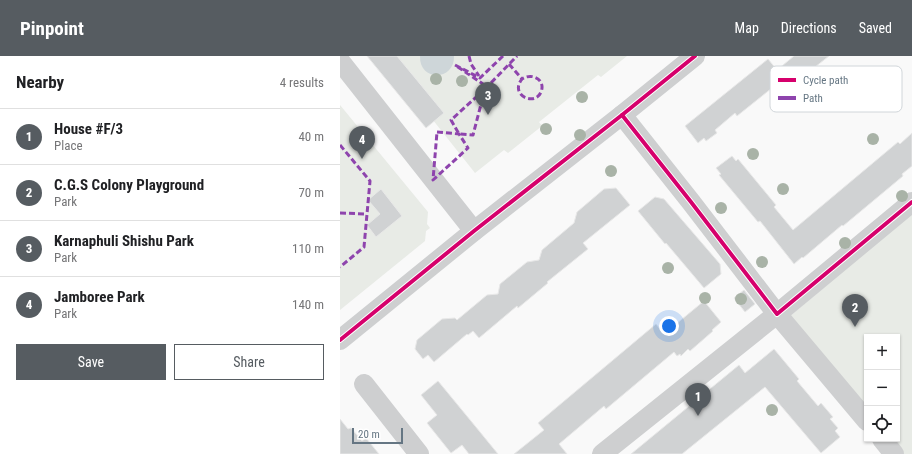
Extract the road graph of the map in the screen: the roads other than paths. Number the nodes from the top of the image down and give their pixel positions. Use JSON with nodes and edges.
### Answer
{"nodes":[{"id":1,"x":695,"y":56,"type":"edge"},
{"id":2,"x":340,"y":61,"type":"edge"},
{"id":3,"x":622,"y":115,"type":"junction"},
{"id":4,"x":912,"y":202,"type":"edge"},
{"id":5,"x":474,"y":232,"type":"junction"},
{"id":6,"x":777,"y":314,"type":"junction"},
{"id":7,"x":340,"y":340,"type":"edge"},
{"id":8,"x":364,"y":384,"type":"dead end"},
{"id":9,"x":864,"y":417,"type":"edge"},
{"id":10,"x":884,"y":442,"type":"edge"},
{"id":11,"x":419,"y":454,"type":"edge"},
{"id":12,"x":602,"y":454,"type":"edge"},
{"id":13,"x":894,"y":454,"type":"edge"}],
"edges":[{"from":1,"to":3,"type":"street"},
{"from":2,"to":5,"type":"street"},
{"from":3,"to":5,"type":"street"},
{"from":3,"to":6,"type":"street"},
{"from":4,"to":6,"type":"street"},
{"from":5,"to":7,"type":"street"},
{"from":6,"to":9,"type":"street"},
{"from":6,"to":12,"type":"street"},
{"from":8,"to":11,"type":"street"},
{"from":10,"to":13,"type":"street"}]}
